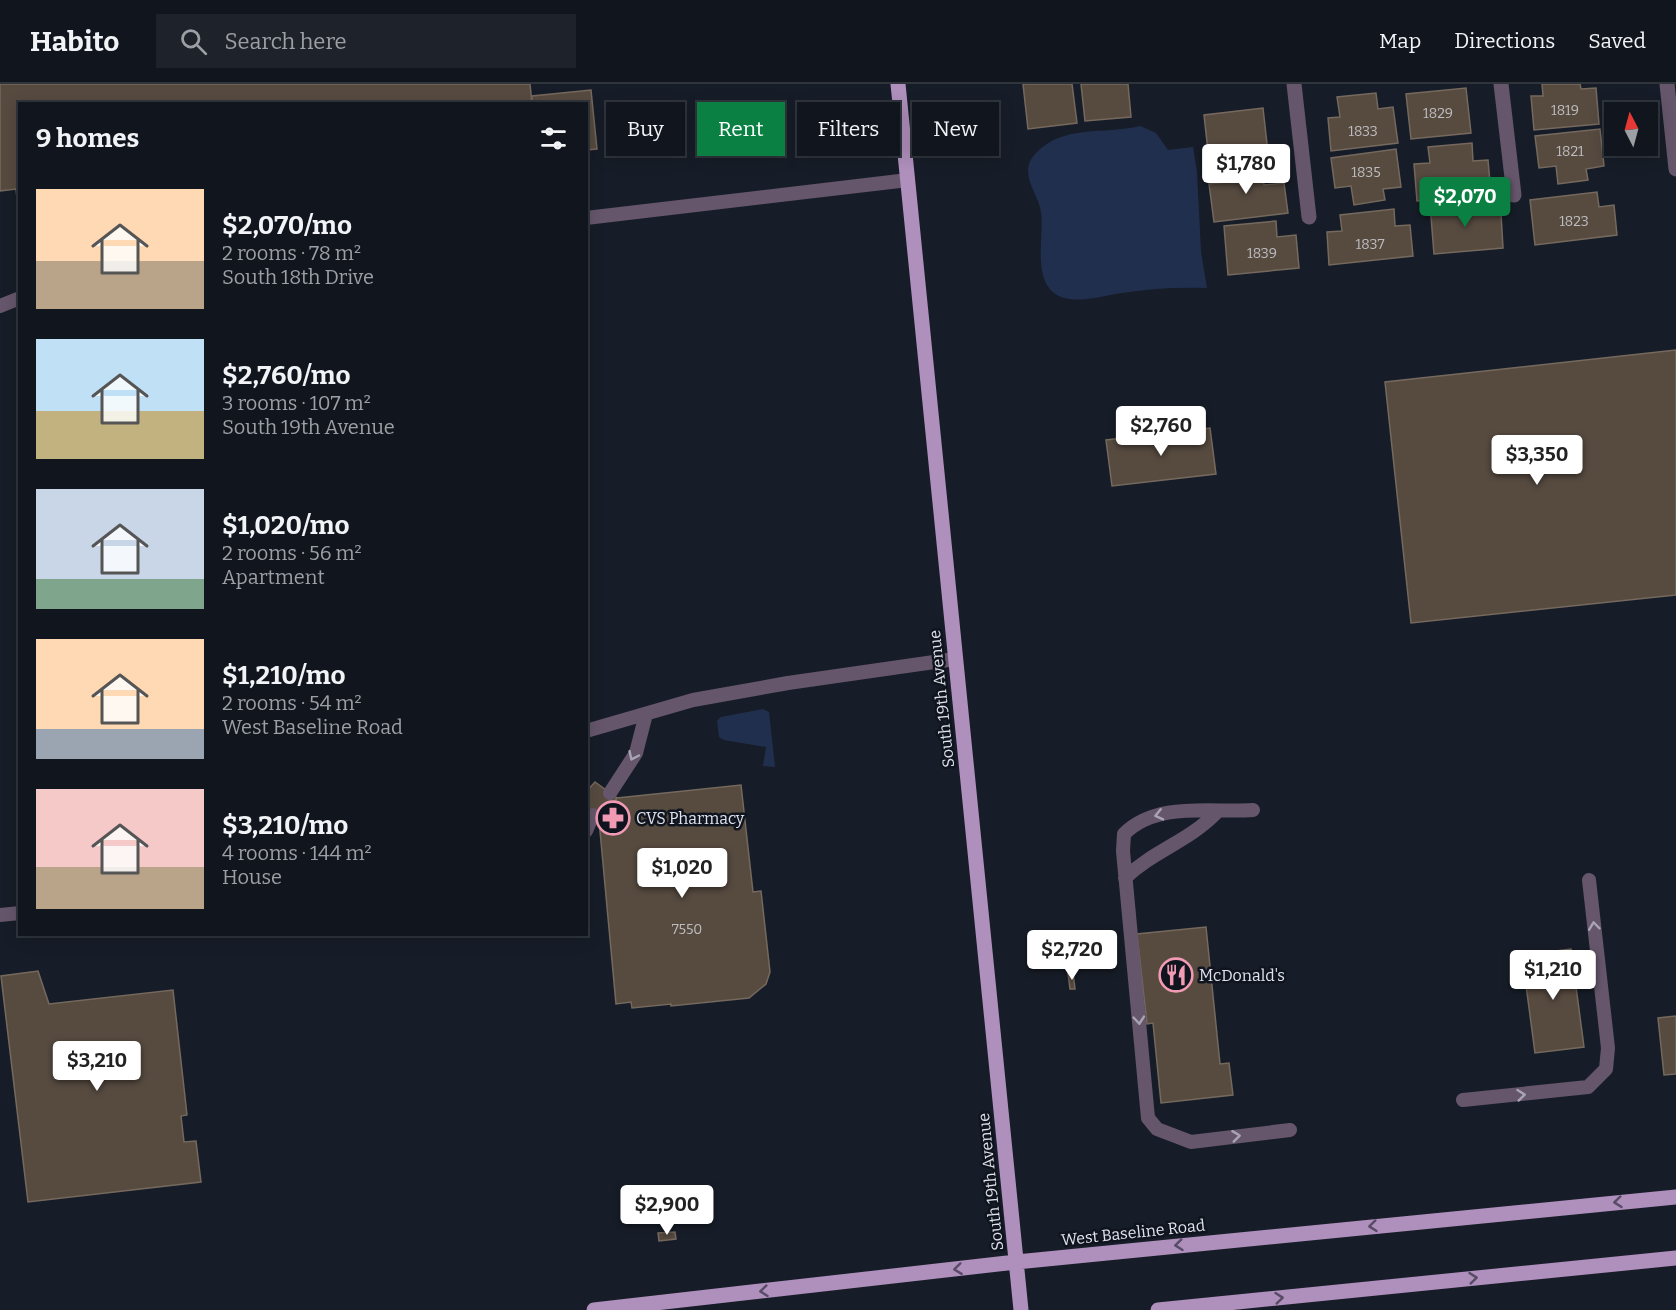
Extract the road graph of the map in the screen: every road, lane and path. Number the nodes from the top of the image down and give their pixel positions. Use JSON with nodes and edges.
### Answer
{"nodes":[{"id":1,"x":898,"y":84,"type":"edge"},
{"id":2,"x":1294,"y":84,"type":"edge"},
{"id":3,"x":1501,"y":84,"type":"edge"},
{"id":4,"x":1667,"y":84,"type":"edge"},
{"id":5,"x":1676,"y":170,"type":"edge"},
{"id":6,"x":908,"y":180,"type":"junction"},
{"id":7,"x":1514,"y":195,"type":"dead end"},
{"id":8,"x":588,"y":218,"type":"edge"},
{"id":9,"x":1309,"y":218,"type":"dead end"},
{"id":10,"x":18,"y":299,"type":"edge"},
{"id":11,"x":0,"y":306,"type":"edge"},
{"id":12,"x":955,"y":659,"type":"junction"},
{"id":13,"x":646,"y":714,"type":"junction"},
{"id":14,"x":588,"y":730,"type":"edge"},
{"id":15,"x":610,"y":793,"type":"dead end"},
{"id":16,"x":1252,"y":810,"type":"dead end"},
{"id":17,"x":1216,"y":813,"type":"junction"},
{"id":18,"x":593,"y":815,"type":"dead end"},
{"id":19,"x":588,"y":826,"type":"edge"},
{"id":20,"x":1125,"y":878,"type":"junction"},
{"id":21,"x":1589,"y":880,"type":"dead end"},
{"id":22,"x":18,"y":913,"type":"edge"},
{"id":23,"x":0,"y":915,"type":"edge"},
{"id":24,"x":1463,"y":1100,"type":"dead end"},
{"id":25,"x":1290,"y":1130,"type":"dead end"},
{"id":26,"x":1676,"y":1197,"type":"edge"},
{"id":27,"x":1676,"y":1258,"type":"edge"},
{"id":28,"x":1016,"y":1262,"type":"junction"},
{"id":29,"x":594,"y":1310,"type":"edge"},
{"id":30,"x":1021,"y":1310,"type":"edge"},
{"id":31,"x":1158,"y":1310,"type":"edge"}],
"edges":[{"from":1,"to":6,"type":"main road","name":"South 19th Avenue"},
{"from":2,"to":9,"type":"street"},
{"from":3,"to":7,"type":"street"},
{"from":4,"to":5,"type":"street"},
{"from":6,"to":8,"type":"lane"},
{"from":6,"to":12,"type":"main road","name":"South 19th Avenue"},
{"from":10,"to":11,"type":"lane"},
{"from":12,"to":13,"type":"lane"},
{"from":12,"to":28,"type":"main road","name":"South 19th Avenue"},
{"from":13,"to":14,"type":"lane"},
{"from":13,"to":15,"type":"lane","one_way":true},
{"from":16,"to":17,"type":"lane"},
{"from":17,"to":20,"type":"lane"},
{"from":17,"to":20,"type":"lane","one_way":true},
{"from":18,"to":19,"type":"lane"},
{"from":20,"to":25,"type":"lane","one_way":true},
{"from":24,"to":21,"type":"lane","one_way":true},
{"from":22,"to":23,"type":"lane"},
{"from":26,"to":28,"type":"main road","name":"West Baseline Road","one_way":true},
{"from":31,"to":27,"type":"main road","one_way":true},
{"from":28,"to":29,"type":"main road","name":"West Baseline Road","one_way":true},
{"from":28,"to":30,"type":"main road","name":"South 19th Avenue"}]}
